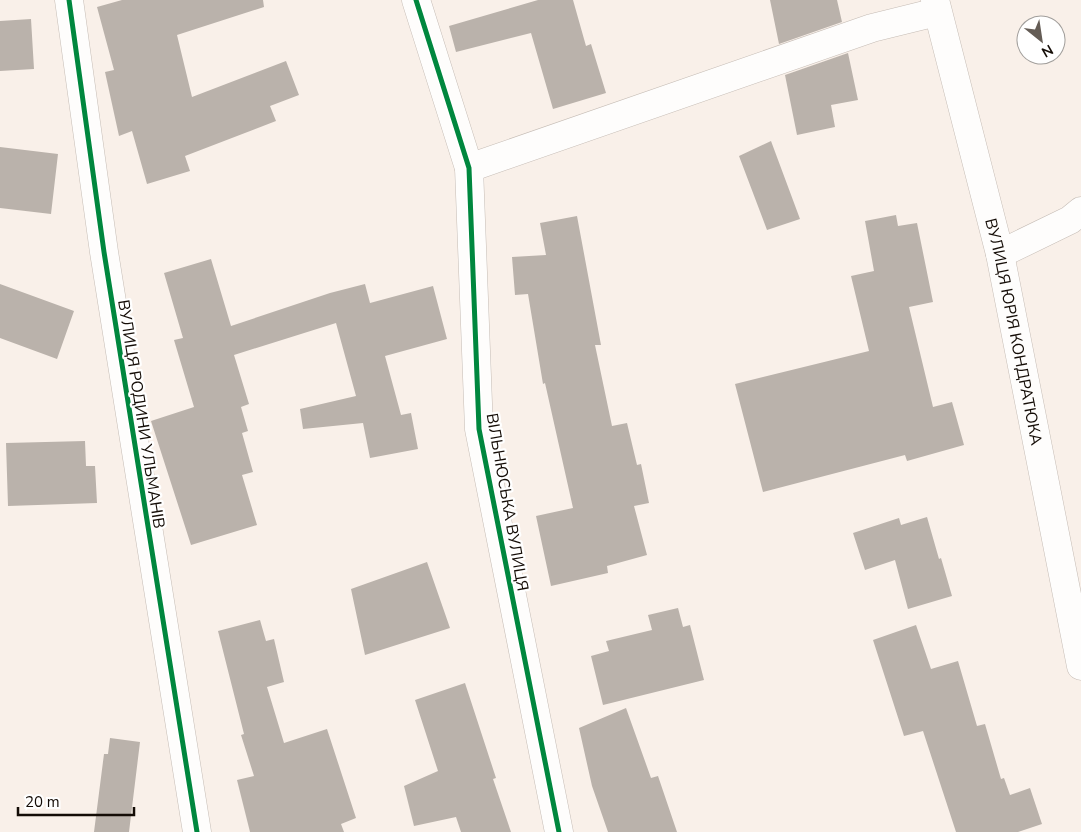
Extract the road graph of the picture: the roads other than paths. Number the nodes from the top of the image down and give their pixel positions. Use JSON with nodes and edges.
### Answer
{"nodes":[{"id":1,"x":69,"y":0,"type":"edge"},
{"id":2,"x":416,"y":0,"type":"edge"},
{"id":3,"x":936,"y":6,"type":"edge"},
{"id":4,"x":469,"y":168,"type":"junction"},
{"id":5,"x":1081,"y":212,"type":"edge"},
{"id":6,"x":1000,"y":254,"type":"junction"},
{"id":7,"x":1081,"y":666,"type":"edge"},
{"id":8,"x":197,"y":832,"type":"edge"},
{"id":9,"x":559,"y":832,"type":"edge"}],
"edges":[{"from":1,"to":8,"type":"street","name":"ВУЛИЦЯ РОДИНИ УЛЬМАНІВ"},
{"from":2,"to":4,"type":"street","name":"ВІЛЬНЮСЬКА ВУЛИЦЯ"},
{"from":3,"to":4,"type":"street"},
{"from":3,"to":6,"type":"street","name":"ВУЛИЦЯ ЮРІЯ КОНДРАТЮКА"},
{"from":4,"to":9,"type":"street","name":"ВІЛЬНЮСЬКА ВУЛИЦЯ"},
{"from":5,"to":6,"type":"street"},
{"from":6,"to":7,"type":"street","name":"ВУЛИЦЯ ЮРІЯ КОНДРАТЮКА"}]}
